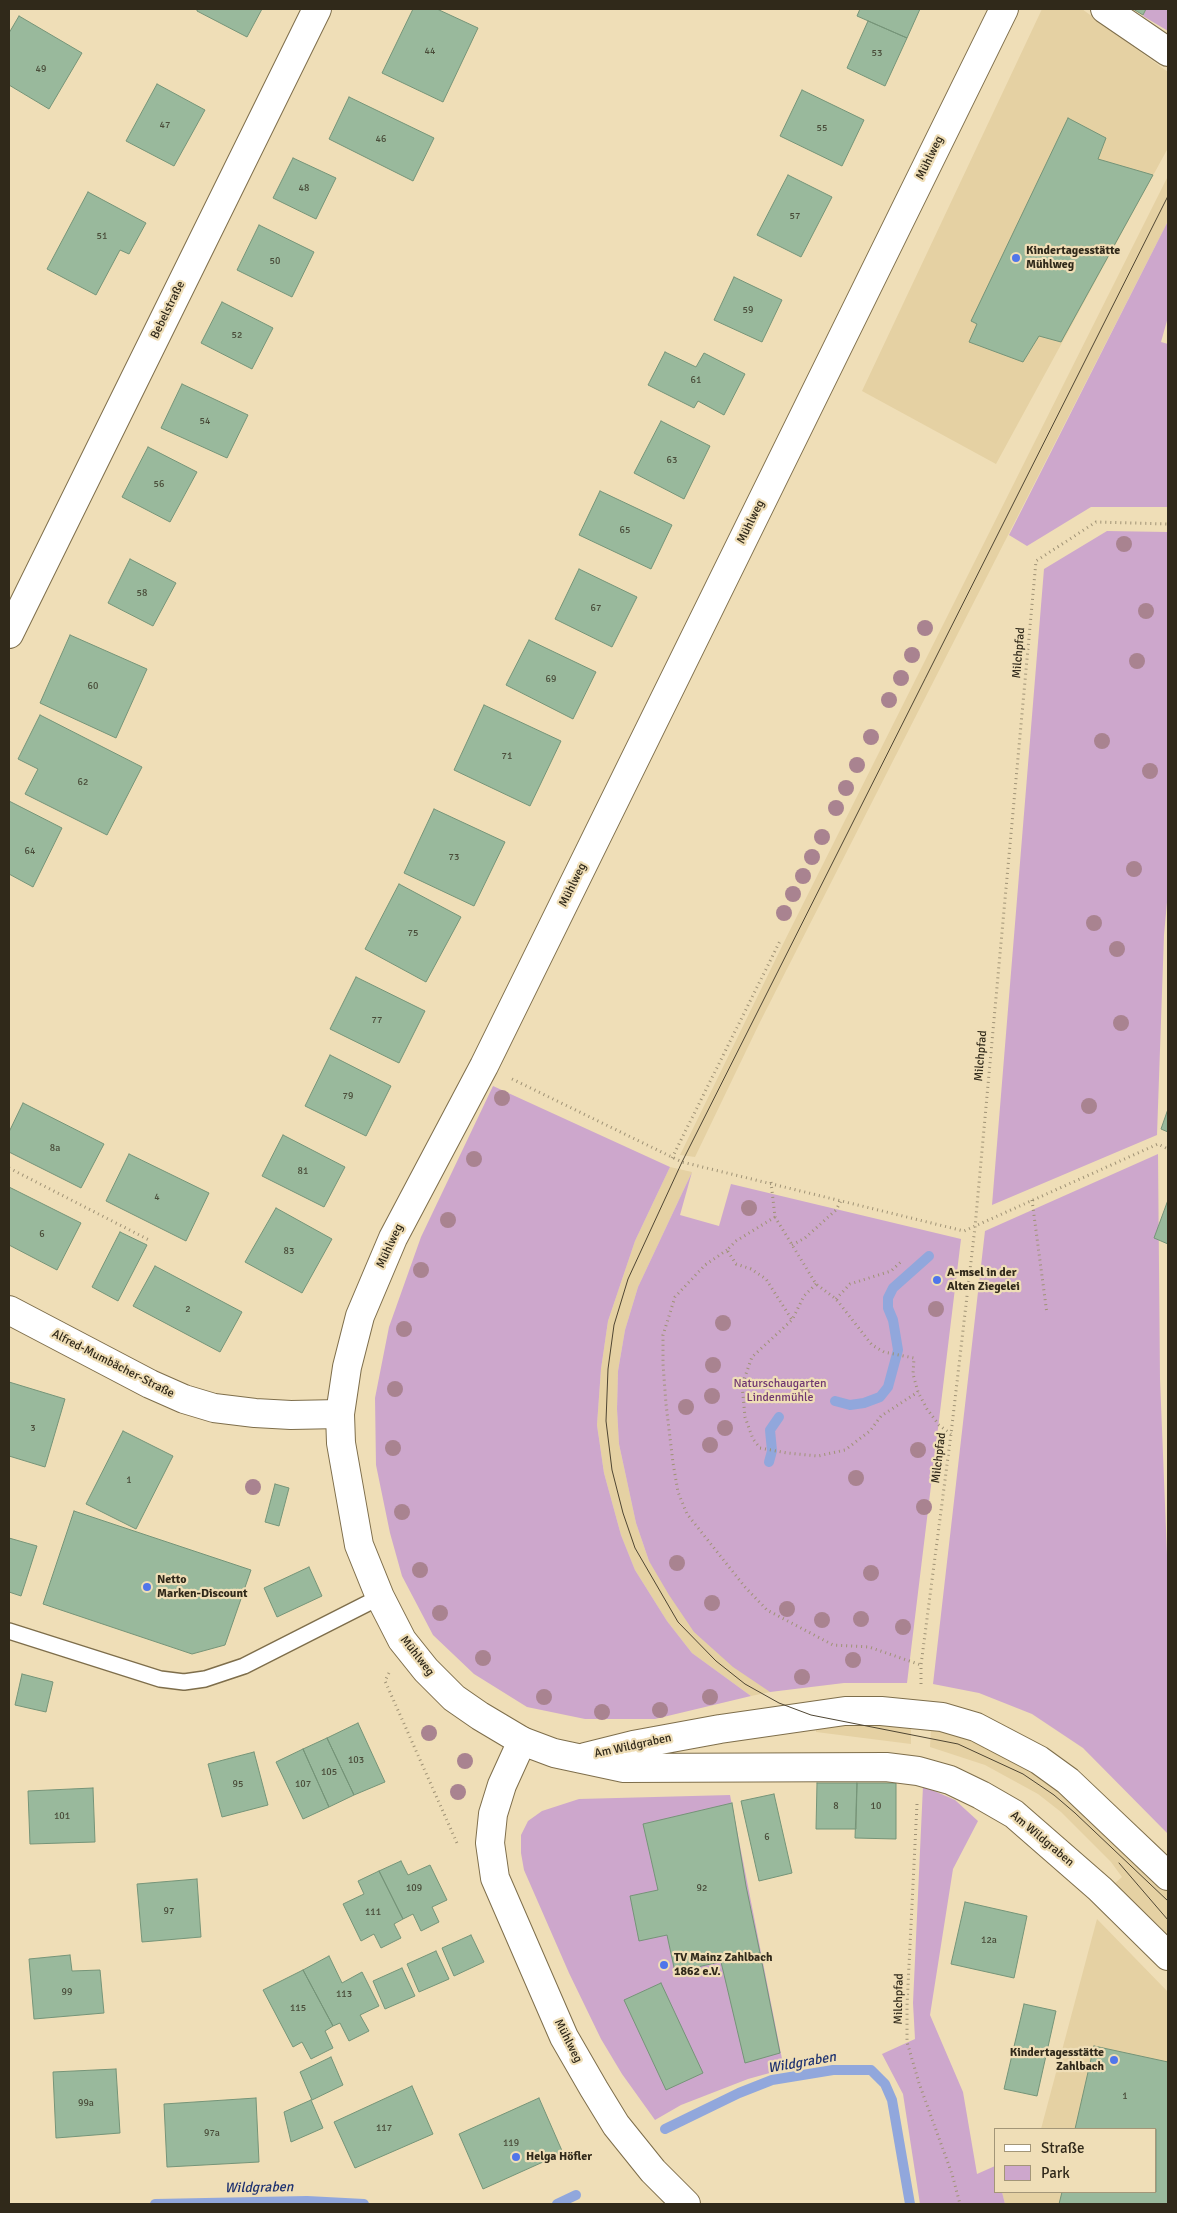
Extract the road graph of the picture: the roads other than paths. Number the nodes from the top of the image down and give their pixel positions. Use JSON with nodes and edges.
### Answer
{"nodes":[{"id":1,"x":317,"y":9,"type":"edge"},
{"id":2,"x":1004,"y":9,"type":"edge"},
{"id":3,"x":1105,"y":9,"type":"edge"},
{"id":4,"x":1168,"y":52,"type":"edge"},
{"id":5,"x":12,"y":617,"type":"edge"},
{"id":6,"x":9,"y":1310,"type":"edge"},
{"id":7,"x":340,"y":1414,"type":"junction"},
{"id":8,"x":380,"y":1597,"type":"junction"},
{"id":9,"x":9,"y":1630,"type":"edge"},
{"id":10,"x":720,"y":1729,"type":"junction"},
{"id":11,"x":522,"y":1741,"type":"junction"},
{"id":12,"x":579,"y":1758,"type":"junction"},
{"id":13,"x":722,"y":1767,"type":"junction"},
{"id":14,"x":1168,"y":1876,"type":"edge"},
{"id":15,"x":1168,"y":1956,"type":"edge"},
{"id":16,"x":686,"y":2204,"type":"edge"}],
"edges":[{"from":1,"to":5,"type":"street","name":"Bebelstraße"},
{"from":2,"to":7,"type":"street","name":"Mühlweg"},
{"from":3,"to":4,"type":"street"},
{"from":6,"to":7,"type":"street","name":"Alfred-Mumbächer-Straße"},
{"from":7,"to":8,"type":"street","name":"Mühlweg"},
{"from":8,"to":9,"type":"lane"},
{"from":8,"to":11,"type":"street","name":"Mühlweg"},
{"from":10,"to":12,"type":"street","name":"Am Wildgraben"},
{"from":10,"to":13,"type":"street"},
{"from":10,"to":14,"type":"street","name":"Am Wildgraben"},
{"from":11,"to":12,"type":"street","name":"Mühlweg"},
{"from":11,"to":16,"type":"street","name":"Mühlweg"},
{"from":12,"to":13,"type":"street","name":"Am Wildgraben"},
{"from":13,"to":15,"type":"street","name":"Am Wildgraben"}]}
